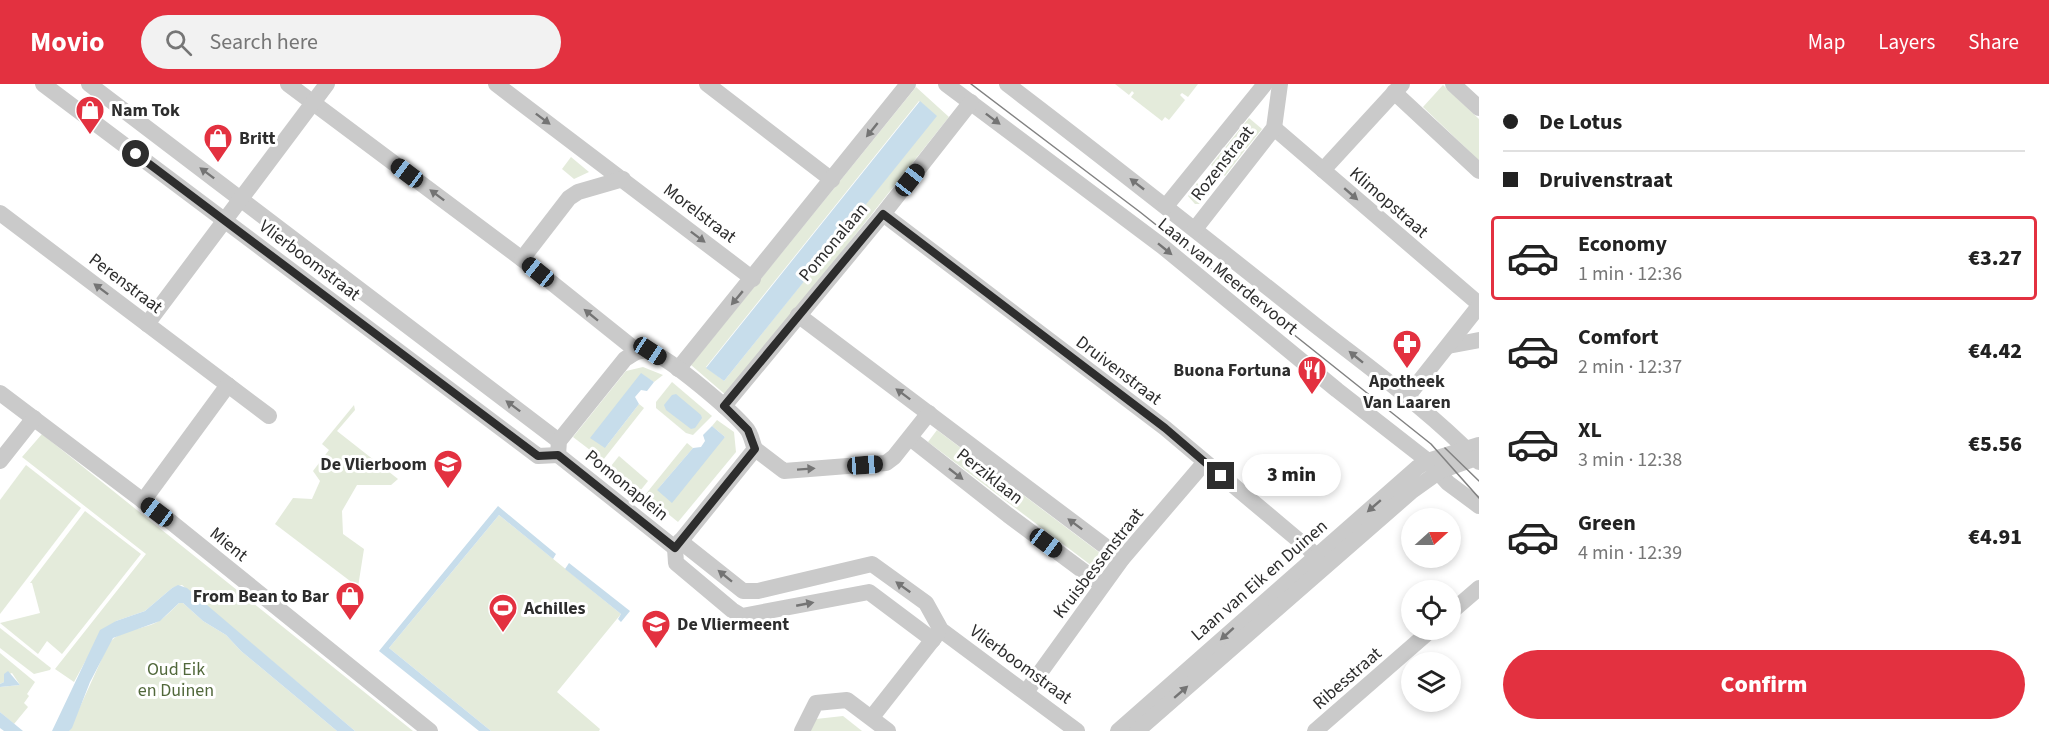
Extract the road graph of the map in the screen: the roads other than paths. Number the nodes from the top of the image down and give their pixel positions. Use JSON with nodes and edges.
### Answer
{"nodes":[{"id":1,"x":43,"y":84,"type":"edge"},
{"id":2,"x":89,"y":84,"type":"edge"},
{"id":3,"x":288,"y":84,"type":"edge"},
{"id":4,"x":327,"y":84,"type":"edge"},
{"id":5,"x":496,"y":84,"type":"edge"},
{"id":6,"x":707,"y":84,"type":"edge"},
{"id":7,"x":908,"y":84,"type":"edge"},
{"id":8,"x":946,"y":84,"type":"edge"},
{"id":9,"x":1008,"y":84,"type":"edge"},
{"id":10,"x":1265,"y":84,"type":"edge"},
{"id":11,"x":1280,"y":84,"type":"edge"},
{"id":12,"x":1453,"y":84,"type":"edge"},
{"id":13,"x":1398,"y":88,"type":"edge"},
{"id":14,"x":971,"y":102,"type":"junction"},
{"id":15,"x":313,"y":103,"type":"junction"},
{"id":16,"x":1479,"y":108,"type":"edge"},
{"id":17,"x":1274,"y":128,"type":"junction"},
{"id":18,"x":1323,"y":170,"type":"junction"},
{"id":19,"x":1479,"y":171,"type":"edge"},
{"id":20,"x":623,"y":179,"type":"junction"},
{"id":21,"x":832,"y":180,"type":"junction"},
{"id":22,"x":241,"y":199,"type":"junction"},
{"id":23,"x":1170,"y":202,"type":"junction"},
{"id":24,"x":0,"y":213,"type":"edge"},
{"id":25,"x":883,"y":214,"type":"junction"},
{"id":26,"x":225,"y":220,"type":"junction"},
{"id":27,"x":1195,"y":229,"type":"junction"},
{"id":28,"x":522,"y":259,"type":"junction"},
{"id":29,"x":753,"y":279,"type":"junction"},
{"id":30,"x":1479,"y":305,"type":"edge"},
{"id":31,"x":798,"y":315,"type":"junction"},
{"id":32,"x":147,"y":324,"type":"junction"},
{"id":33,"x":1479,"y":340,"type":"edge"},
{"id":34,"x":1448,"y":346,"type":"junction"},
{"id":35,"x":636,"y":351,"type":"junction"},
{"id":36,"x":678,"y":369,"type":"junction"},
{"id":37,"x":228,"y":385,"type":"junction"},
{"id":38,"x":0,"y":393,"type":"edge"},
{"id":39,"x":1407,"y":398,"type":"junction"},
{"id":40,"x":724,"y":406,"type":"junction"},
{"id":41,"x":929,"y":413,"type":"junction"},
{"id":42,"x":269,"y":416,"type":"dead end"},
{"id":43,"x":34,"y":418,"type":"junction"},
{"id":44,"x":910,"y":438,"type":"junction"},
{"id":45,"x":559,"y":448,"type":"junction"},
{"id":46,"x":755,"y":449,"type":"junction"},
{"id":47,"x":1475,"y":454,"type":"edge"},
{"id":48,"x":0,"y":461,"type":"edge"},
{"id":49,"x":1205,"y":462,"type":"junction"},
{"id":50,"x":1434,"y":466,"type":"junction"},
{"id":51,"x":143,"y":501,"type":"junction"},
{"id":52,"x":1479,"y":506,"type":"edge"},
{"id":53,"x":678,"y":544,"type":"junction"},
{"id":54,"x":1122,"y":559,"type":"junction"},
{"id":55,"x":1320,"y":561,"type":"junction"},
{"id":56,"x":1102,"y":585,"type":"junction"},
{"id":57,"x":1479,"y":588,"type":"edge"},
{"id":58,"x":1461,"y":604,"type":"edge"},
{"id":59,"x":937,"y":635,"type":"junction"},
{"id":60,"x":1420,"y":640,"type":"edge"},
{"id":61,"x":1026,"y":692,"type":"junction"},
{"id":62,"x":872,"y":717,"type":"junction"},
{"id":63,"x":430,"y":731,"type":"edge"},
{"id":64,"x":802,"y":731,"type":"edge"},
{"id":65,"x":888,"y":731,"type":"edge"},
{"id":66,"x":1077,"y":731,"type":"edge"},
{"id":67,"x":1118,"y":731,"type":"edge"},
{"id":68,"x":1137,"y":731,"type":"edge"},
{"id":69,"x":1315,"y":731,"type":"edge"}],
"edges":[{"from":1,"to":26,"type":"street","name":"Vlierboomstraat"},
{"from":22,"to":2,"type":"street","name":"Vlierboomstraat","one_way":true},
{"from":3,"to":15,"type":"street"},
{"from":4,"to":15,"type":"street"},
{"from":5,"to":20,"type":"street","name":"Morelstraat","one_way":true},
{"from":6,"to":21,"type":"street"},
{"from":7,"to":21,"type":"street","one_way":true},
{"from":8,"to":14,"type":"street","name":"Laan van Meerdervoort"},
{"from":23,"to":9,"type":"street","name":"Laan van Meerdervoort","one_way":true},
{"from":10,"to":23,"type":"street","name":"Rozenstraat"},
{"from":11,"to":17,"type":"street","name":"Rozenstraat"},
{"from":12,"to":16,"type":"street"},
{"from":13,"to":18,"type":"street"},
{"from":13,"to":19,"type":"street"},
{"from":14,"to":25,"type":"street","name":"Pomonalaan"},
{"from":14,"to":50,"type":"street","name":"Laan van Meerdervoort","one_way":true},
{"from":15,"to":22,"type":"street"},
{"from":28,"to":15,"type":"street","one_way":true},
{"from":17,"to":18,"type":"street","name":"Klimopstraat"},
{"from":17,"to":27,"type":"street","name":"Rozenstraat"},
{"from":18,"to":30,"type":"street","name":"Klimopstraat","one_way":true},
{"from":20,"to":28,"type":"street"},
{"from":20,"to":29,"type":"street","name":"Morelstraat","one_way":true},
{"from":21,"to":29,"type":"street"},
{"from":22,"to":26,"type":"street"},
{"from":45,"to":22,"type":"street","name":"Vlierboomstraat","one_way":true},
{"from":23,"to":27,"type":"street","name":"Laan van Meerdervoort"},
{"from":32,"to":24,"type":"street","name":"Perenstraat","one_way":true},
{"from":25,"to":31,"type":"street","name":"Pomonalaan"},
{"from":25,"to":49,"type":"street","name":"Druivenstraat"},
{"from":26,"to":32,"type":"street"},
{"from":26,"to":45,"type":"street","name":"Vlierboomstraat"},
{"from":39,"to":27,"type":"street","name":"Laan van Meerdervoort","one_way":true},
{"from":35,"to":28,"type":"street","one_way":true},
{"from":29,"to":36,"type":"street","one_way":true},
{"from":30,"to":34,"type":"street"},
{"from":31,"to":40,"type":"street","name":"Pomonalaan"},
{"from":41,"to":31,"type":"street","name":"Perziklaan","one_way":true},
{"from":32,"to":37,"type":"street","name":"Perenstraat"},
{"from":33,"to":34,"type":"street"},
{"from":34,"to":39,"type":"street"},
{"from":35,"to":36,"type":"street"},
{"from":35,"to":45,"type":"street"},
{"from":36,"to":40,"type":"street"},
{"from":37,"to":42,"type":"street","name":"Perenstraat"},
{"from":37,"to":51,"type":"street"},
{"from":38,"to":43,"type":"street","name":"Mient"},
{"from":39,"to":47,"type":"street","name":"Laan van Meerdervoort"},
{"from":40,"to":46,"type":"street"},
{"from":41,"to":44,"type":"street"},
{"from":54,"to":41,"type":"street","name":"Perziklaan","one_way":true},
{"from":43,"to":48,"type":"street"},
{"from":43,"to":51,"type":"street","name":"Mient"},
{"from":46,"to":44,"type":"street","one_way":true},
{"from":44,"to":56,"type":"street","name":"Perziklaan","one_way":true},
{"from":45,"to":53,"type":"street","name":"Pomonaplein"},
{"from":46,"to":53,"type":"street","name":"Pomonaplein"},
{"from":47,"to":50,"type":"street","name":"Laan van Eik en Duinen"},
{"from":49,"to":54,"type":"street","name":"Kruisbessenstraat"},
{"from":49,"to":55,"type":"street","name":"Druivenstraat"},
{"from":50,"to":52,"type":"street","name":"Laan van Meerdervoort"},
{"from":50,"to":55,"type":"street","name":"Laan van Eik en Duinen"},
{"from":51,"to":63,"type":"street","name":"Mient"},
{"from":59,"to":53,"type":"street","name":"Vlierboomstraat","one_way":true},
{"from":53,"to":59,"type":"street","name":"Vlierboomstraat","one_way":true},
{"from":54,"to":56,"type":"street","name":"Kruisbessenstraat"},
{"from":55,"to":67,"type":"street","name":"Laan van Eik en Duinen","one_way":true},
{"from":68,"to":55,"type":"street","name":"Laan van Eik en Duinen","one_way":true},
{"from":56,"to":61,"type":"street","name":"Kruisbessenstraat"},
{"from":57,"to":58,"type":"street"},
{"from":59,"to":61,"type":"street","name":"Vlierboomstraat"},
{"from":59,"to":62,"type":"street"},
{"from":60,"to":69,"type":"street","name":"Ribesstraat"},
{"from":61,"to":66,"type":"street","name":"Vlierboomstraat"},
{"from":62,"to":64,"type":"street"},
{"from":62,"to":65,"type":"street"}]}
